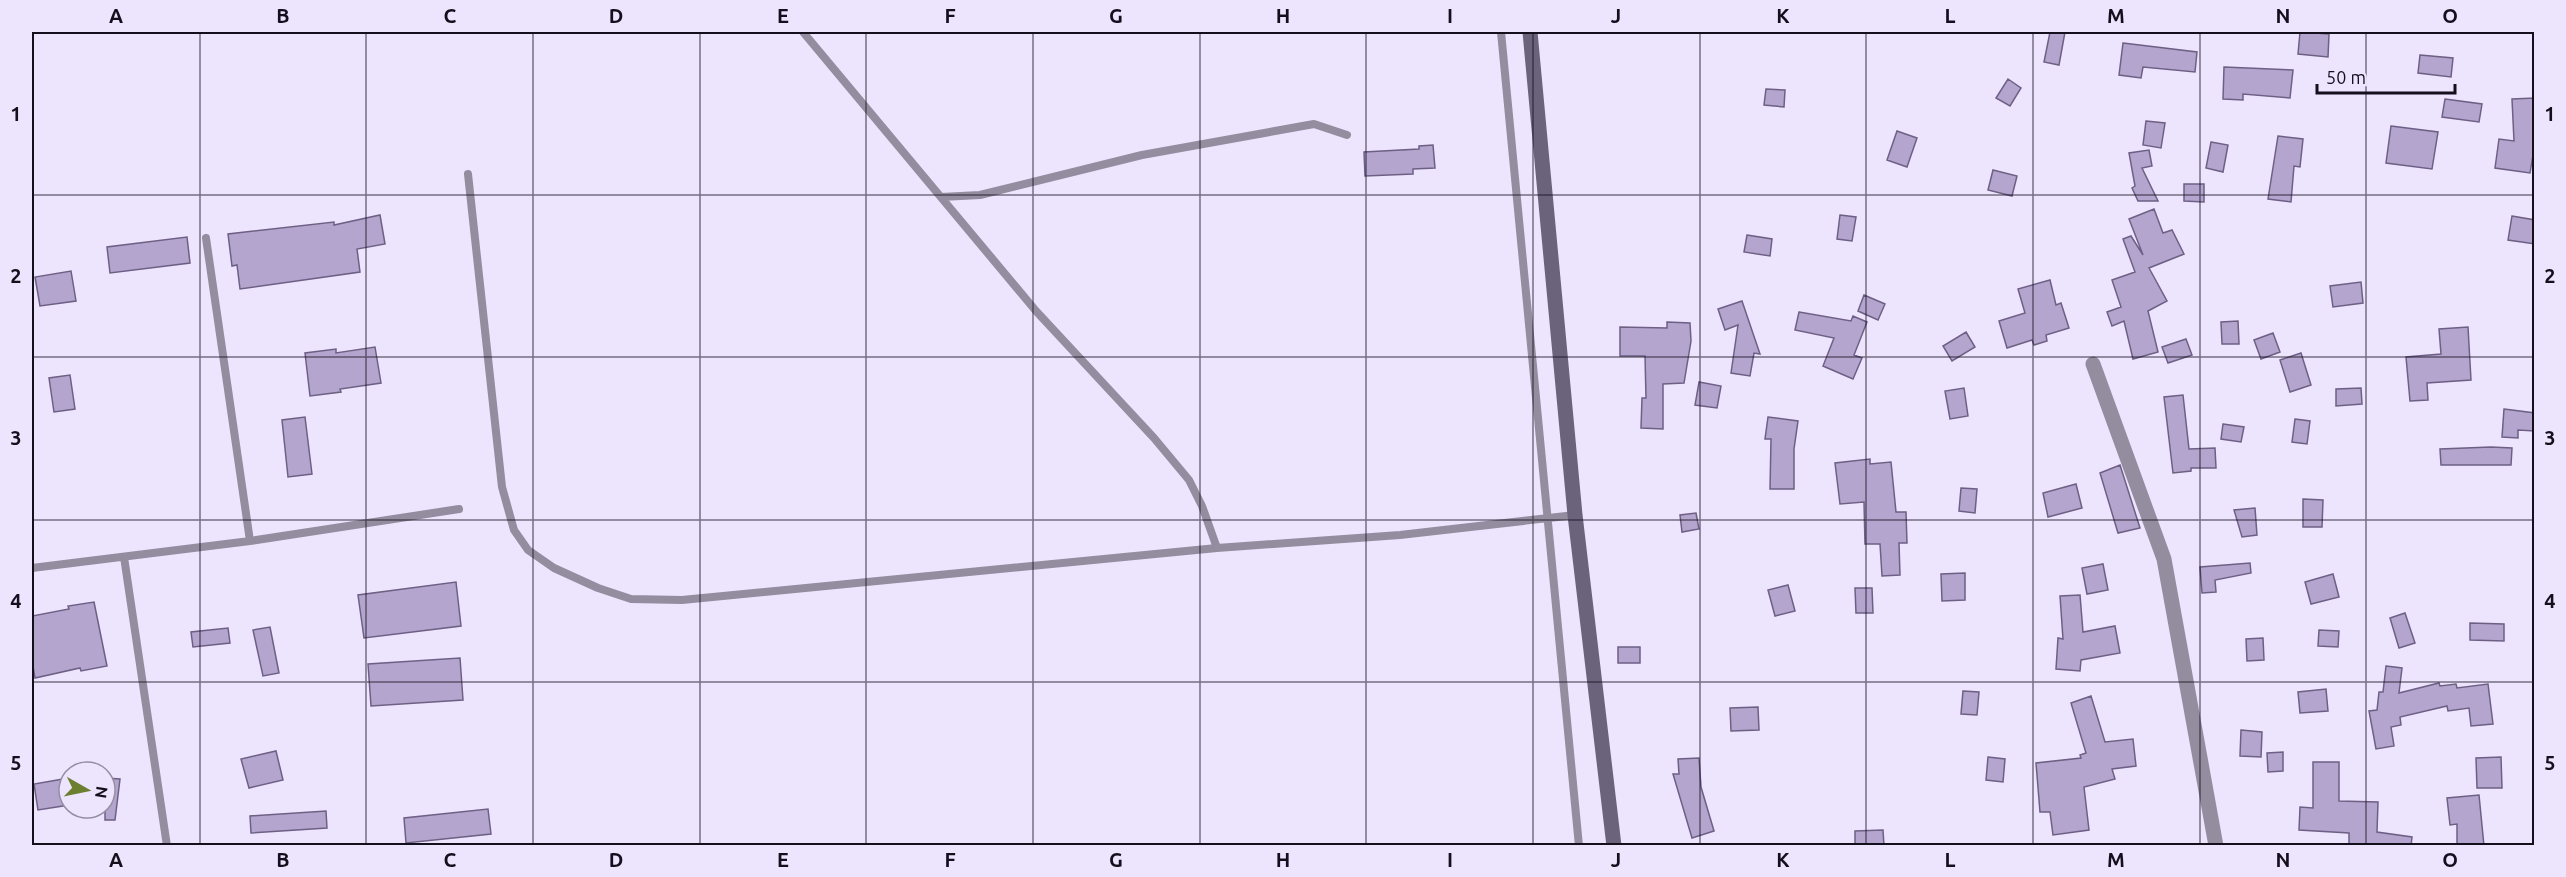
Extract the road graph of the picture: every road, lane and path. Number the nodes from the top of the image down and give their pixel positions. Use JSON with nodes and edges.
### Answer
{"nodes":[{"id":1,"x":803,"y":32,"type":"edge"},
{"id":2,"x":1501,"y":32,"type":"edge"},
{"id":3,"x":1530,"y":32,"type":"edge"},
{"id":4,"x":1347,"y":135,"type":"dead end"},
{"id":5,"x":468,"y":174,"type":"dead end"},
{"id":6,"x":941,"y":197,"type":"junction"},
{"id":7,"x":206,"y":238,"type":"dead end"},
{"id":8,"x":2093,"y":364,"type":"dead end"},
{"id":9,"x":459,"y":509,"type":"dead end"},
{"id":10,"x":1575,"y":514,"type":"junction"},
{"id":11,"x":1547,"y":518,"type":"junction"},
{"id":12,"x":250,"y":541,"type":"junction"},
{"id":13,"x":1217,"y":548,"type":"junction"},
{"id":14,"x":124,"y":557,"type":"junction"},
{"id":15,"x":32,"y":568,"type":"edge"},
{"id":16,"x":167,"y":846,"type":"edge"},
{"id":17,"x":1579,"y":846,"type":"edge"},
{"id":18,"x":1614,"y":846,"type":"edge"},
{"id":19,"x":2216,"y":846,"type":"edge"}],
"edges":[{"from":1,"to":6,"type":"lane"},
{"from":2,"to":11,"type":"lane"},
{"from":3,"to":10,"type":"street"},
{"from":4,"to":6,"type":"lane"},
{"from":5,"to":13,"type":"lane"},
{"from":6,"to":13,"type":"lane"},
{"from":7,"to":12,"type":"lane"},
{"from":8,"to":19,"type":"street"},
{"from":9,"to":12,"type":"lane"},
{"from":10,"to":11,"type":"lane"},
{"from":10,"to":18,"type":"street"},
{"from":11,"to":13,"type":"lane"},
{"from":11,"to":17,"type":"lane"},
{"from":12,"to":14,"type":"lane"},
{"from":14,"to":15,"type":"lane"},
{"from":14,"to":16,"type":"lane"}]}
